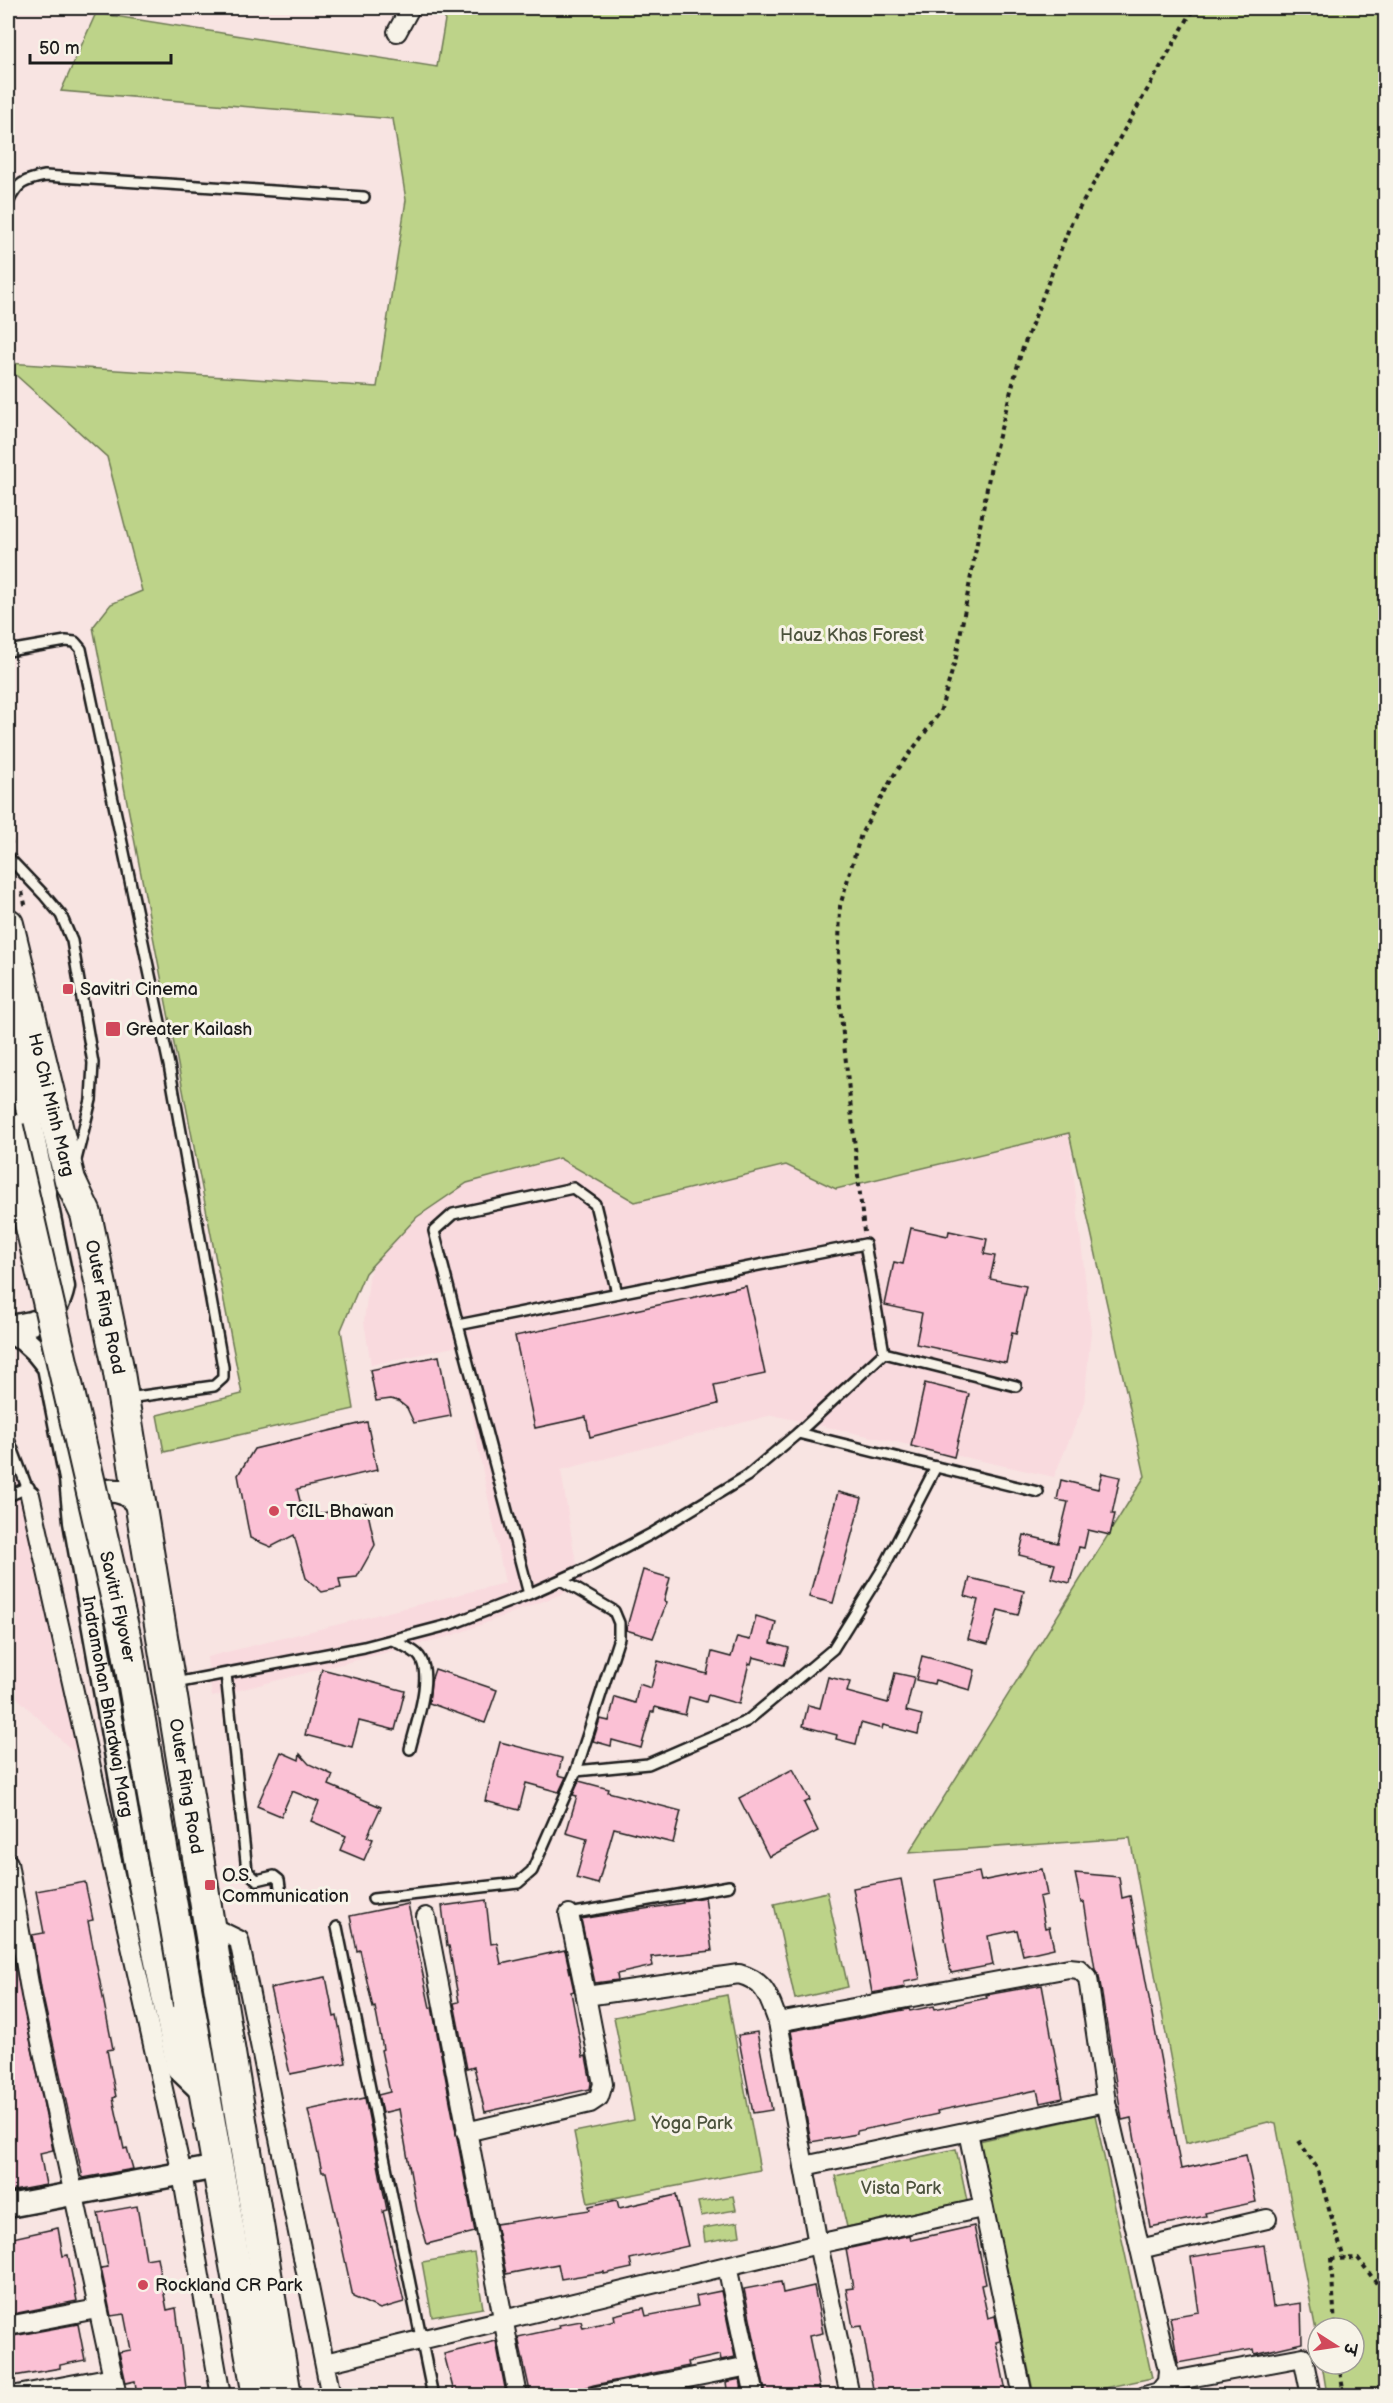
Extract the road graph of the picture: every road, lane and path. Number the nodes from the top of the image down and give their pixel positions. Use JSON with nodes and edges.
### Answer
{"nodes":[{"id":1,"x":410,"y":8,"type":"edge"},
{"id":2,"x":1194,"y":8,"type":"edge"},
{"id":3,"x":397,"y":32,"type":"dead end"},
{"id":4,"x":364,"y":197,"type":"dead end"},
{"id":5,"x":8,"y":202,"type":"edge"},
{"id":6,"x":8,"y":651,"type":"edge"},
{"id":7,"x":8,"y":857,"type":"edge"},
{"id":8,"x":8,"y":924,"type":"edge"},
{"id":9,"x":8,"y":1012,"type":"edge"},
{"id":10,"x":20,"y":1124,"type":"edge"},
{"id":11,"x":8,"y":1152,"type":"edge"},
{"id":12,"x":70,"y":1180,"type":"junction"},
{"id":13,"x":86,"y":1214,"type":"joint"},
{"id":14,"x":866,"y":1244,"type":"junction"},
{"id":15,"x":617,"y":1293,"type":"junction"},
{"id":16,"x":458,"y":1325,"type":"junction"},
{"id":17,"x":8,"y":1327,"type":"edge"},
{"id":18,"x":8,"y":1331,"type":"edge"},
{"id":19,"x":884,"y":1353,"type":"junction"},
{"id":20,"x":1016,"y":1386,"type":"dead end"},
{"id":21,"x":123,"y":1399,"type":"junction"},
{"id":22,"x":798,"y":1433,"type":"junction"},
{"id":23,"x":8,"y":1437,"type":"edge"},
{"id":24,"x":936,"y":1467,"type":"junction"},
{"id":25,"x":29,"y":1491,"type":"junction"},
{"id":26,"x":1038,"y":1492,"type":"dead end"},
{"id":27,"x":8,"y":1496,"type":"edge"},
{"id":28,"x":143,"y":1518,"type":"junction"},
{"id":29,"x":75,"y":1522,"type":"junction"},
{"id":30,"x":561,"y":1580,"type":"junction"},
{"id":31,"x":529,"y":1594,"type":"junction"},
{"id":32,"x":392,"y":1640,"type":"junction"},
{"id":33,"x":226,"y":1674,"type":"junction"},
{"id":34,"x":171,"y":1684,"type":"junction"},
{"id":35,"x":410,"y":1749,"type":"dead end"},
{"id":36,"x":576,"y":1771,"type":"junction"},
{"id":37,"x":8,"y":1863,"type":"edge"},
{"id":38,"x":729,"y":1886,"type":"dead end"},
{"id":39,"x":281,"y":1894,"type":"dead end"},
{"id":40,"x":373,"y":1899,"type":"dead end"},
{"id":41,"x":569,"y":1914,"type":"joint"},
{"id":42,"x":426,"y":1917,"type":"dead end"},
{"id":43,"x":210,"y":1926,"type":"junction"},
{"id":44,"x":337,"y":1927,"type":"dead end"},
{"id":45,"x":586,"y":1996,"type":"junction"},
{"id":46,"x":778,"y":2022,"type":"junction"},
{"id":47,"x":203,"y":2092,"type":"junction"},
{"id":48,"x":1106,"y":2102,"type":"junction"},
{"id":49,"x":466,"y":2132,"type":"junction"},
{"id":50,"x":968,"y":2132,"type":"junction"},
{"id":51,"x":1299,"y":2141,"type":"dead end"},
{"id":52,"x":804,"y":2166,"type":"junction"},
{"id":53,"x":217,"y":2167,"type":"junction"},
{"id":54,"x":182,"y":2174,"type":"junction"},
{"id":55,"x":75,"y":2194,"type":"junction"},
{"id":56,"x":8,"y":2206,"type":"edge"},
{"id":57,"x":982,"y":2208,"type":"junction"},
{"id":58,"x":1267,"y":2219,"type":"dead end"},
{"id":59,"x":818,"y":2244,"type":"junction"},
{"id":60,"x":1140,"y":2249,"type":"junction"},
{"id":61,"x":1344,"y":2259,"type":"junction"},
{"id":62,"x":727,"y":2266,"type":"junction"},
{"id":63,"x":1386,"y":2296,"type":"edge"},
{"id":64,"x":97,"y":2309,"type":"junction"},
{"id":65,"x":1334,"y":2316,"type":"edge"},
{"id":66,"x":502,"y":2320,"type":"junction"},
{"id":67,"x":8,"y":2326,"type":"edge"},
{"id":68,"x":421,"y":2339,"type":"junction"},
{"id":69,"x":325,"y":2363,"type":"junction"},
{"id":70,"x":749,"y":2366,"type":"junction"},
{"id":71,"x":1341,"y":2376,"type":"edge"},
{"id":72,"x":112,"y":2377,"type":"junction"},
{"id":73,"x":1167,"y":2382,"type":"junction"},
{"id":74,"x":12,"y":2396,"type":"edge"},
{"id":75,"x":117,"y":2396,"type":"edge"},
{"id":76,"x":221,"y":2396,"type":"edge"},
{"id":77,"x":258,"y":2396,"type":"edge"},
{"id":78,"x":286,"y":2396,"type":"edge"},
{"id":79,"x":331,"y":2396,"type":"edge"},
{"id":80,"x":433,"y":2396,"type":"edge"},
{"id":81,"x":518,"y":2396,"type":"edge"},
{"id":82,"x":596,"y":2396,"type":"edge"},
{"id":83,"x":754,"y":2396,"type":"edge"},
{"id":84,"x":850,"y":2396,"type":"edge"},
{"id":85,"x":1023,"y":2396,"type":"edge"},
{"id":86,"x":1145,"y":2396,"type":"edge"},
{"id":87,"x":1311,"y":2396,"type":"edge"},
{"id":88,"x":1344,"y":2396,"type":"edge"}],
"edges":[{"from":1,"to":3,"type":"street"},
{"from":2,"to":14,"type":"path"},
{"from":4,"to":5,"type":"lane"},
{"from":6,"to":21,"type":"lane"},
{"from":7,"to":12,"type":"lane"},
{"from":8,"to":12,"type":"main road","name":"Ho Chi Minh Marg"},
{"from":9,"to":10,"type":"street","name":"Ho Chi Minh Marg"},
{"from":10,"to":11,"type":"street"},
{"from":10,"to":17,"type":"street","name":"Ho Chi Minh Marg"},
{"from":10,"to":47,"type":"main road","name":"Savitri Flyover","bridge":true},
{"from":12,"to":13,"type":"main road","name":"Ho Chi Minh Marg"},
{"from":13,"to":21,"type":"main road","name":"Outer Ring Road"},
{"from":14,"to":15,"type":"lane"},
{"from":14,"to":19,"type":"lane"},
{"from":15,"to":16,"type":"lane"},
{"from":15,"to":16,"type":"lane"},
{"from":16,"to":31,"type":"lane"},
{"from":18,"to":29,"type":"street","name":"Indramohan Bhardwaj Marg"},
{"from":19,"to":20,"type":"lane"},
{"from":19,"to":22,"type":"lane"},
{"from":21,"to":28,"type":"main road","name":"Outer Ring Road"},
{"from":22,"to":24,"type":"lane"},
{"from":22,"to":30,"type":"lane"},
{"from":23,"to":25,"type":"lane"},
{"from":24,"to":26,"type":"lane"},
{"from":24,"to":36,"type":"lane"},
{"from":25,"to":27,"type":"lane"},
{"from":25,"to":54,"type":"street"},
{"from":28,"to":29,"type":"street"},
{"from":28,"to":34,"type":"main road","name":"Outer Ring Road"},
{"from":29,"to":47,"type":"street","name":"Indramohan Bhardwaj Marg"},
{"from":30,"to":31,"type":"lane"},
{"from":30,"to":36,"type":"lane"},
{"from":31,"to":32,"type":"lane"},
{"from":32,"to":33,"type":"lane"},
{"from":32,"to":35,"type":"lane"},
{"from":33,"to":34,"type":"lane"},
{"from":33,"to":39,"type":"lane"},
{"from":34,"to":43,"type":"main road","name":"Outer Ring Road"},
{"from":36,"to":40,"type":"lane"},
{"from":37,"to":55,"type":"street"},
{"from":38,"to":41,"type":"lane"},
{"from":41,"to":45,"type":"street"},
{"from":42,"to":49,"type":"street"},
{"from":43,"to":69,"type":"street"},
{"from":43,"to":78,"type":"main road","name":"Outer Ring Road"},
{"from":44,"to":68,"type":"lane"},
{"from":45,"to":46,"type":"street"},
{"from":45,"to":49,"type":"street"},
{"from":46,"to":48,"type":"street"},
{"from":46,"to":52,"type":"street"},
{"from":47,"to":53,"type":"main road"},
{"from":48,"to":50,"type":"street"},
{"from":48,"to":60,"type":"street"},
{"from":49,"to":66,"type":"street"},
{"from":50,"to":52,"type":"street"},
{"from":50,"to":57,"type":"street"},
{"from":51,"to":61,"type":"path"},
{"from":52,"to":59,"type":"street"},
{"from":53,"to":54,"type":"street"},
{"from":53,"to":77,"type":"main road"},
{"from":54,"to":55,"type":"street"},
{"from":54,"to":76,"type":"street"},
{"from":55,"to":56,"type":"street"},
{"from":55,"to":64,"type":"street"},
{"from":57,"to":59,"type":"street"},
{"from":57,"to":85,"type":"street"},
{"from":58,"to":60,"type":"street"},
{"from":59,"to":62,"type":"street"},
{"from":59,"to":84,"type":"street"},
{"from":60,"to":73,"type":"street"},
{"from":61,"to":63,"type":"path"},
{"from":61,"to":65,"type":"path"},
{"from":62,"to":66,"type":"street"},
{"from":62,"to":70,"type":"street"},
{"from":64,"to":67,"type":"street"},
{"from":64,"to":72,"type":"street"},
{"from":66,"to":68,"type":"street"},
{"from":66,"to":81,"type":"street"},
{"from":68,"to":69,"type":"street"},
{"from":68,"to":80,"type":"lane"},
{"from":69,"to":79,"type":"street"},
{"from":70,"to":82,"type":"street"},
{"from":70,"to":83,"type":"street"},
{"from":71,"to":88,"type":"path"},
{"from":72,"to":74,"type":"street"},
{"from":72,"to":75,"type":"street"},
{"from":73,"to":86,"type":"street"},
{"from":73,"to":87,"type":"street"}]}
